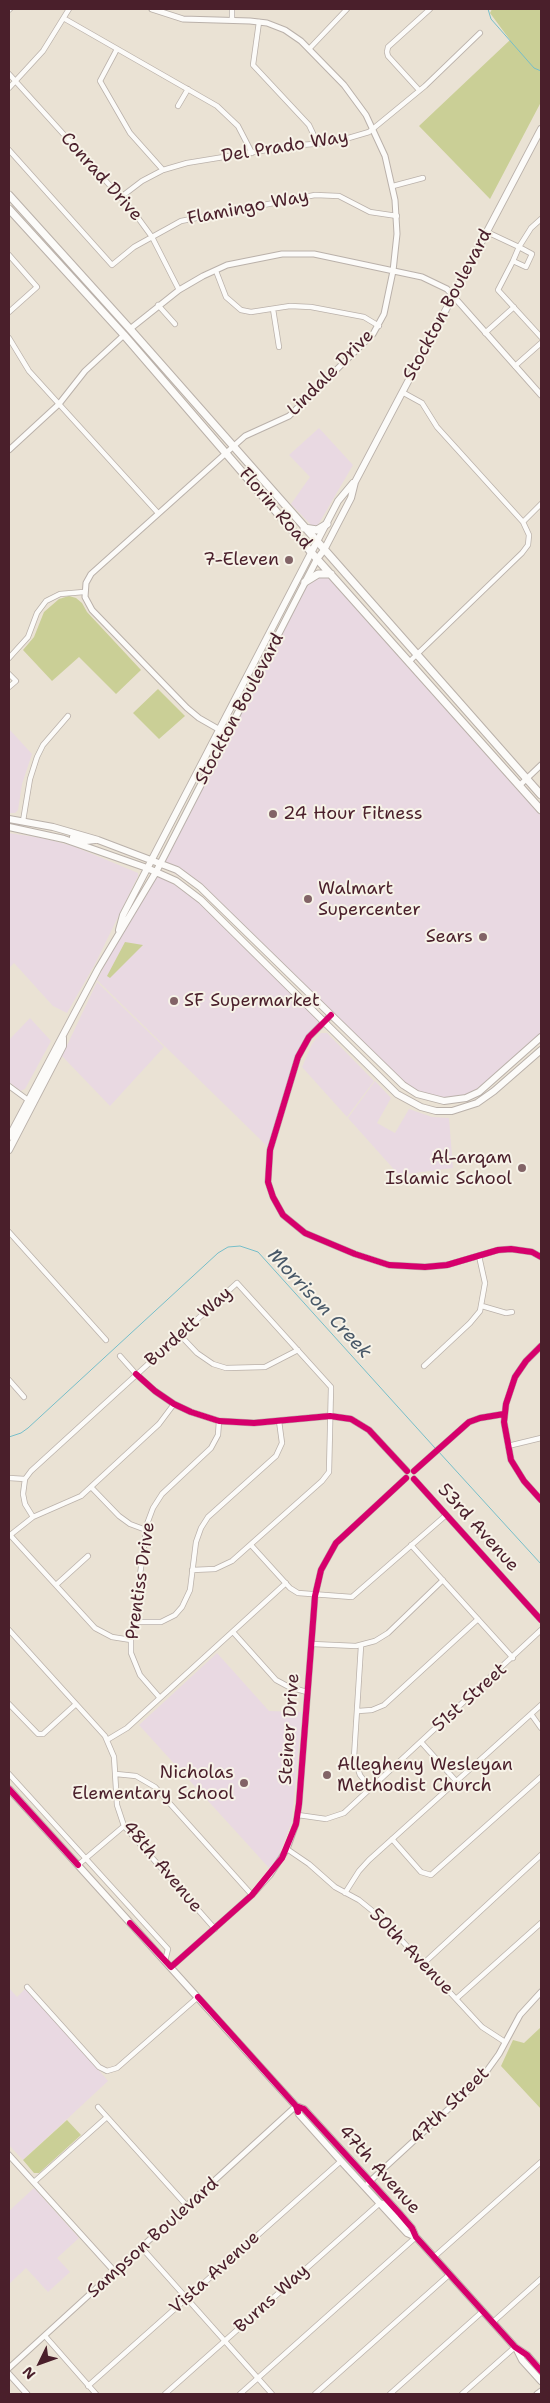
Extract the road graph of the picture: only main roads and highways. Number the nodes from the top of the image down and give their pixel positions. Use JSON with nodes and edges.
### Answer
{"nodes":[{"id":1,"x":541,"y":129,"type":"edge"},
{"id":2,"x":9,"y":196,"type":"edge"},
{"id":3,"x":9,"y":209,"type":"edge"},
{"id":4,"x":116,"y":326,"type":"junction"},
{"id":5,"x":130,"y":329,"type":"junction"},
{"id":6,"x":124,"y":335,"type":"junction"},
{"id":7,"x":138,"y":338,"type":"junction"},
{"id":8,"x":355,"y":482,"type":"junction"},
{"id":9,"x":327,"y":524,"type":"junction"},
{"id":10,"x":304,"y":528,"type":"junction"},
{"id":11,"x":317,"y":543,"type":"junction"},
{"id":12,"x":324,"y":550,"type":"junction"},
{"id":13,"x":314,"y":556,"type":"junction"},
{"id":14,"x":331,"y":574,"type":"junction"},
{"id":15,"x":305,"y":582,"type":"junction"},
{"id":16,"x":541,"y":795,"type":"edge"},
{"id":17,"x":541,"y":810,"type":"edge"},
{"id":18,"x":9,"y":819,"type":"edge"},
{"id":19,"x":24,"y":821,"type":"junction"},
{"id":20,"x":9,"y":826,"type":"edge"},
{"id":21,"x":46,"y":833,"type":"junction"},
{"id":22,"x":98,"y":840,"type":"junction"},
{"id":23,"x":152,"y":859,"type":"junction"},
{"id":24,"x":160,"y":862,"type":"junction"},
{"id":25,"x":147,"y":868,"type":"junction"},
{"id":26,"x":156,"y":872,"type":"junction"},
{"id":27,"x":212,"y":911,"type":"junction"},
{"id":28,"x":242,"y":929,"type":"junction"},
{"id":29,"x":118,"y":933,"type":"junction"},
{"id":30,"x":241,"y":939,"type":"junction"},
{"id":31,"x":271,"y":956,"type":"junction"},
{"id":32,"x":541,"y":1037,"type":"edge"},
{"id":33,"x":63,"y":1038,"type":"junction"},
{"id":34,"x":541,"y":1042,"type":"edge"},
{"id":35,"x":533,"y":1044,"type":"junction"},
{"id":36,"x":540,"y":1051,"type":"edge"},
{"id":37,"x":528,"y":1062,"type":"junction"},
{"id":38,"x":12,"y":1137,"type":"edge"},
{"id":39,"x":9,"y":1150,"type":"edge"},
{"id":40,"x":9,"y":1789,"type":"edge"},
{"id":41,"x":296,"y":2106,"type":"junction"},
{"id":42,"x":367,"y":2184,"type":"junction"},
{"id":43,"x":416,"y":2237,"type":"junction"},
{"id":44,"x":515,"y":2347,"type":"junction"},
{"id":45,"x":541,"y":2371,"type":"edge"},
{"id":46,"x":541,"y":2382,"type":"edge"}],
"edges":[{"from":1,"to":8,"type":"main road","name":"Stockton Boulevard"},
{"from":2,"to":5,"type":"main road","name":"Florin Road"},
{"from":3,"to":4,"type":"main road","name":"Florin Road"},
{"from":4,"to":5,"type":"main road"},
{"from":4,"to":6,"type":"main road","name":"Florin Road"},
{"from":5,"to":7,"type":"main road","name":"Florin Road"},
{"from":6,"to":7,"type":"main road"},
{"from":6,"to":13,"type":"main road","name":"Florin Road"},
{"from":7,"to":10,"type":"main road","name":"Florin Road"},
{"from":8,"to":9,"type":"main road","name":"Stockton Boulevard"},
{"from":8,"to":12,"type":"main road","name":"Stockton Boulevard"},
{"from":9,"to":10,"type":"main road"},
{"from":9,"to":11,"type":"main road","name":"Stockton Boulevard"},
{"from":10,"to":11,"type":"main road","name":"Florin Road"},
{"from":11,"to":12,"type":"main road","name":"Florin Road"},
{"from":11,"to":13,"type":"main road","name":"Stockton Boulevard"},
{"from":12,"to":13,"type":"main road","name":"Stockton Boulevard"},
{"from":12,"to":16,"type":"main road","name":"Florin Road"},
{"from":13,"to":14,"type":"main road","name":"Florin Road"},
{"from":13,"to":15,"type":"main road","name":"Stockton Boulevard"},
{"from":13,"to":23,"type":"main road","name":"Stockton Boulevard"},
{"from":14,"to":15,"type":"main road"},
{"from":14,"to":17,"type":"main road","name":"Florin Road"},
{"from":15,"to":24,"type":"main road","name":"Stockton Boulevard"},
{"from":18,"to":19,"type":"main road"},
{"from":19,"to":20,"type":"main road"},
{"from":19,"to":22,"type":"main road"},
{"from":20,"to":21,"type":"main road"},
{"from":21,"to":22,"type":"main road"},
{"from":21,"to":25,"type":"main road"},
{"from":22,"to":23,"type":"main road"},
{"from":23,"to":24,"type":"main road"},
{"from":23,"to":25,"type":"main road","name":"Stockton Boulevard"},
{"from":24,"to":26,"type":"main road","name":"Stockton Boulevard"},
{"from":24,"to":28,"type":"main road"},
{"from":25,"to":26,"type":"main road"},
{"from":25,"to":29,"type":"main road","name":"Stockton Boulevard"},
{"from":26,"to":27,"type":"main road"},
{"from":26,"to":29,"type":"main road","name":"Stockton Boulevard"},
{"from":27,"to":28,"type":"main road"},
{"from":27,"to":30,"type":"main road"},
{"from":28,"to":31,"type":"main road"},
{"from":29,"to":33,"type":"main road","name":"Stockton Boulevard"},
{"from":30,"to":31,"type":"main road"},
{"from":30,"to":37,"type":"main road"},
{"from":31,"to":35,"type":"main road"},
{"from":32,"to":35,"type":"main road"},
{"from":33,"to":38,"type":"main road","name":"Stockton Boulevard"},
{"from":33,"to":38,"type":"main road","name":"Stockton Boulevard"},
{"from":34,"to":36,"type":"main road"},
{"from":35,"to":37,"type":"main road"},
{"from":36,"to":37,"type":"main road"},
{"from":38,"to":39,"type":"main road","name":"Stockton Boulevard"},
{"from":40,"to":41,"type":"main road","name":"47th Avenue"},
{"from":41,"to":42,"type":"main road","name":"47th Avenue"},
{"from":41,"to":42,"type":"main road","name":"47th Avenue"},
{"from":42,"to":43,"type":"main road","name":"47th Avenue"},
{"from":42,"to":43,"type":"main road","name":"47th Avenue"},
{"from":43,"to":44,"type":"main road","name":"47th Avenue"},
{"from":44,"to":45,"type":"main road","name":"47th Avenue"},
{"from":44,"to":46,"type":"main road","name":"47th Avenue"}]}
